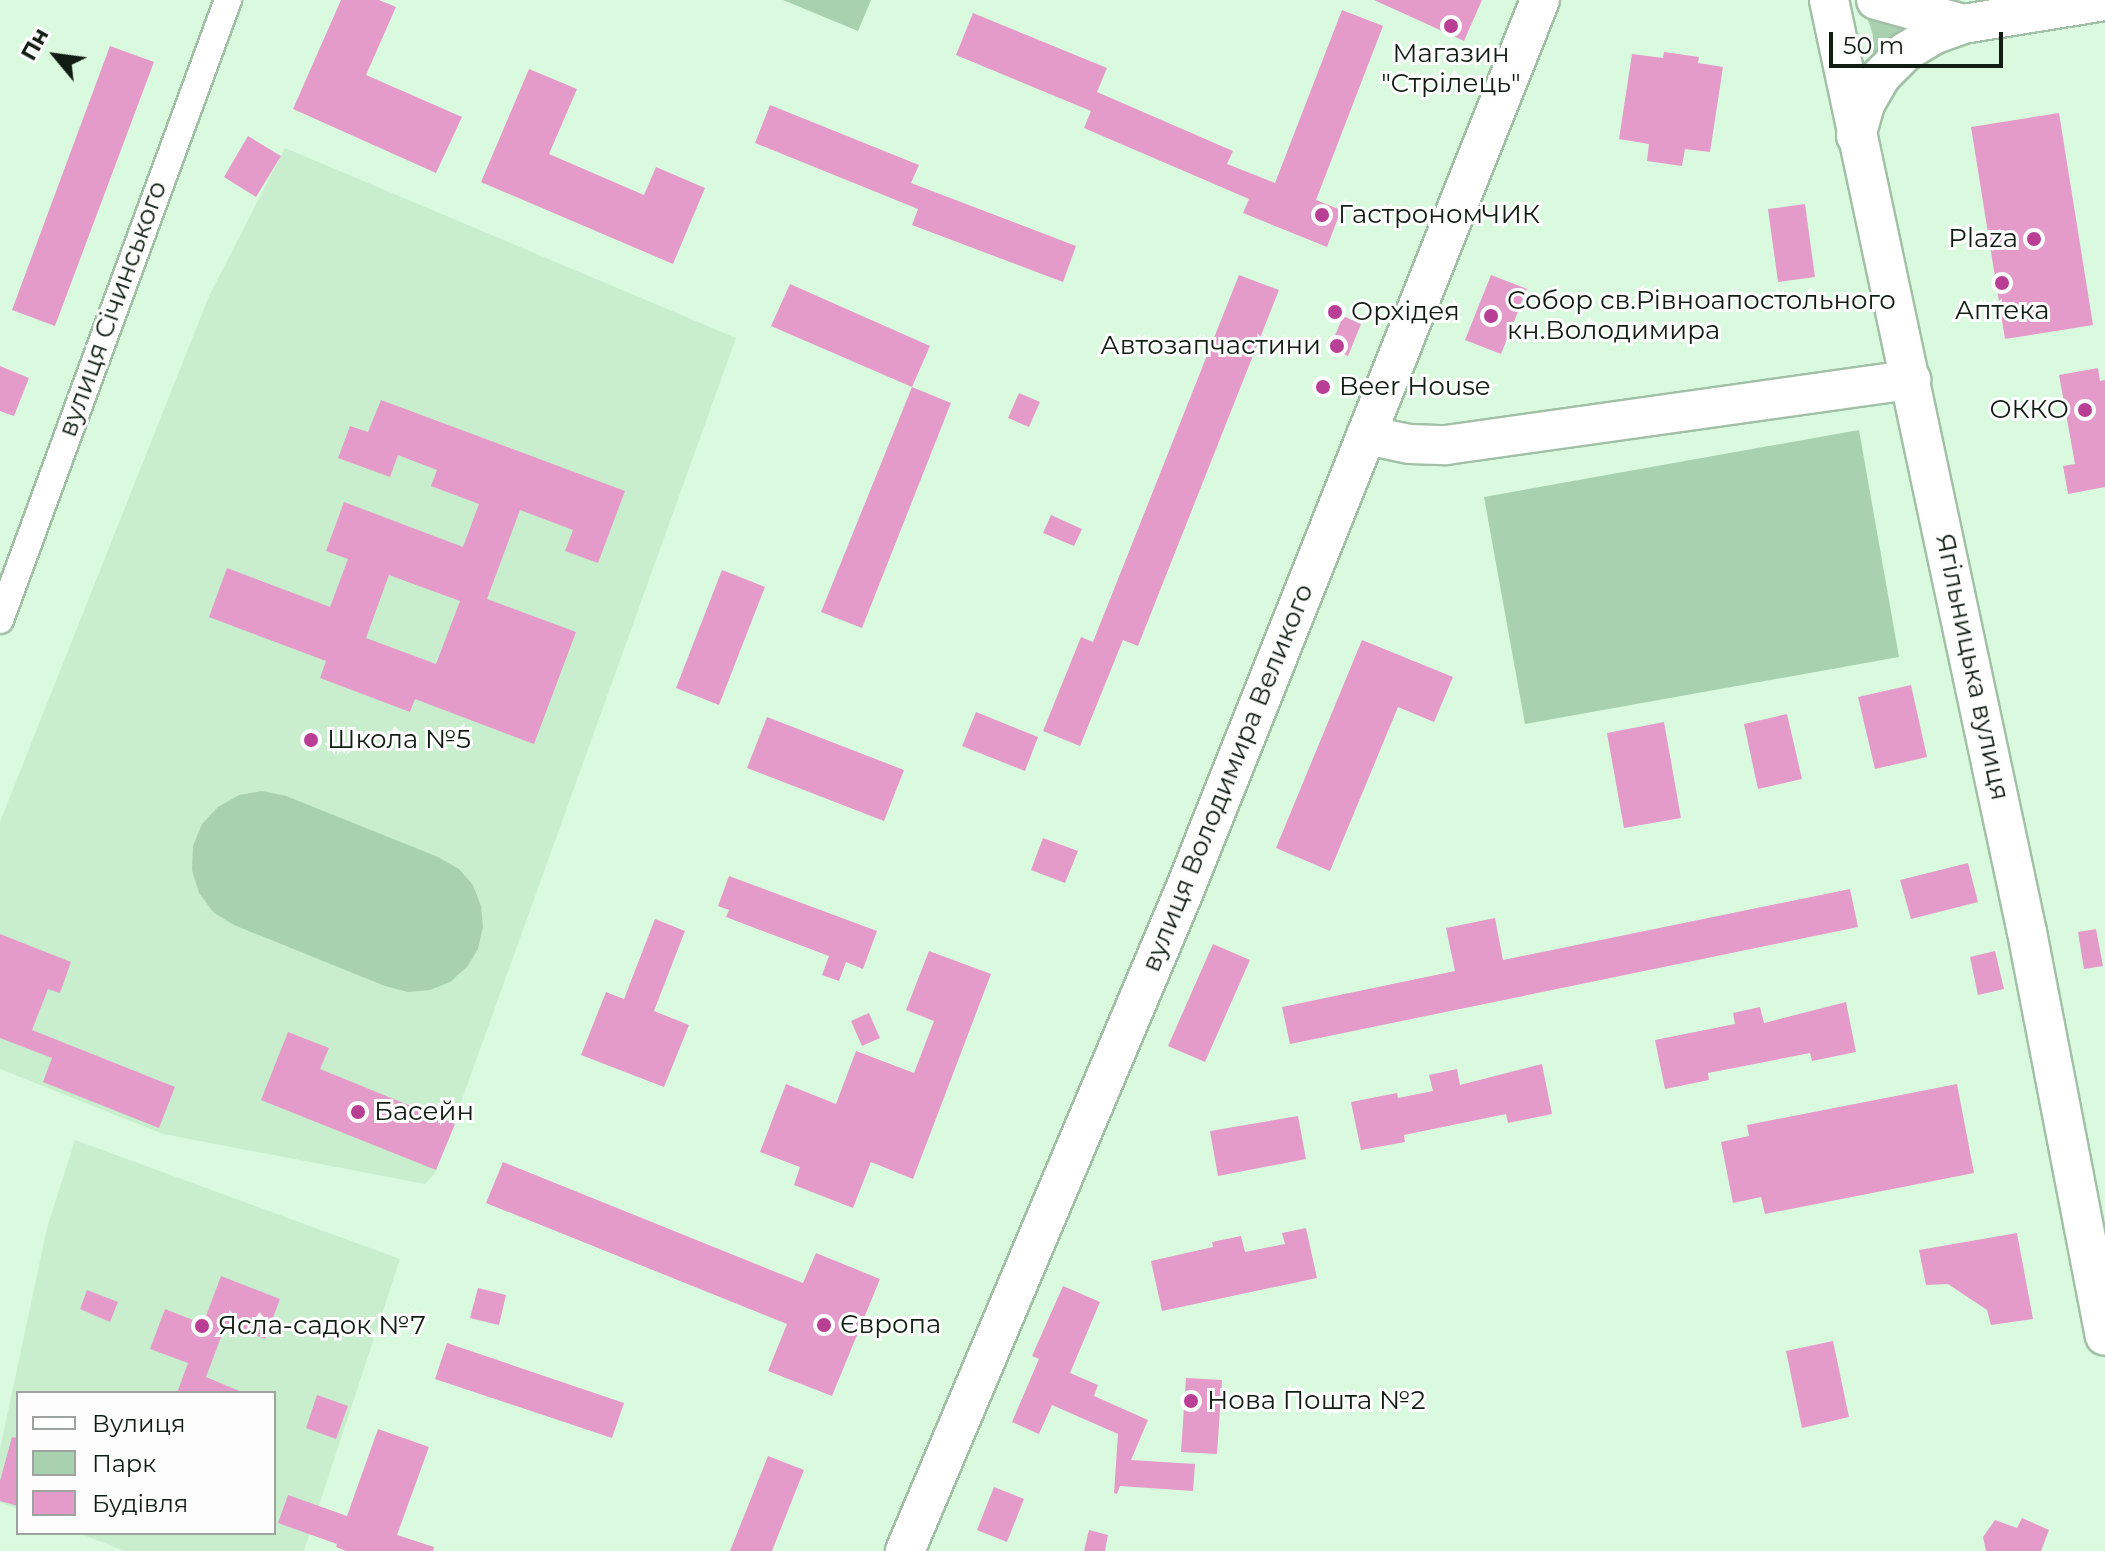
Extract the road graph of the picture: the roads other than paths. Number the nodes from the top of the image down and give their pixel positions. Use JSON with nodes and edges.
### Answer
{"nodes":[{"id":1,"x":228,"y":0,"type":"edge"},
{"id":2,"x":1540,"y":0,"type":"edge"},
{"id":3,"x":1829,"y":0,"type":"edge"},
{"id":4,"x":1876,"y":0,"type":"edge"},
{"id":5,"x":2105,"y":1,"type":"edge"},
{"id":6,"x":1963,"y":24,"type":"junction"},
{"id":7,"x":1856,"y":136,"type":"junction"},
{"id":8,"x":1911,"y":380,"type":"junction"},
{"id":9,"x":1366,"y":435,"type":"junction"},
{"id":10,"x":0,"y":620,"type":"edge"},
{"id":11,"x":2105,"y":1336,"type":"edge"},
{"id":12,"x":905,"y":1551,"type":"edge"}],
"edges":[{"from":1,"to":10,"type":"street","name":"вулиця Січинського"},
{"from":2,"to":9,"type":"main road","name":"вулиця Володимира Великого"},
{"from":3,"to":7,"type":"main road","name":"Ягільницька вулиця"},
{"from":4,"to":6,"type":"main road"},
{"from":5,"to":6,"type":"main road"},
{"from":6,"to":7,"type":"main road"},
{"from":7,"to":8,"type":"main road","name":"Ягільницька вулиця"},
{"from":8,"to":9,"type":"main road"},
{"from":8,"to":11,"type":"main road","name":"Ягільницька вулиця"},
{"from":9,"to":12,"type":"main road","name":"вулиця Володимира Великого"}]}
